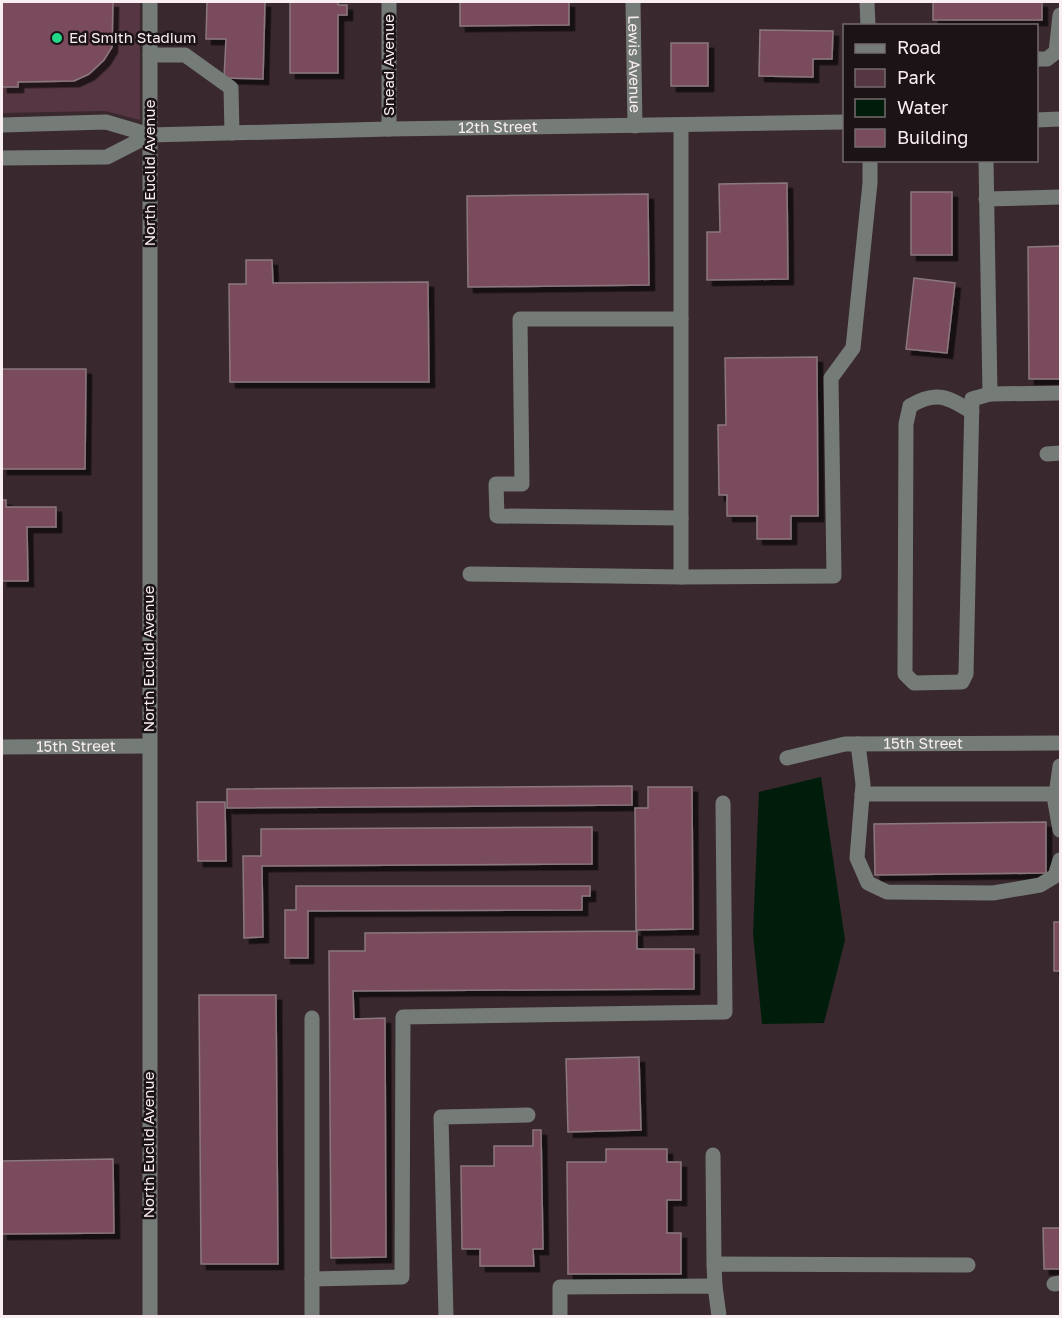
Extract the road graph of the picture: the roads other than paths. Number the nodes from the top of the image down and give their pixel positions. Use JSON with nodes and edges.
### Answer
{"nodes":[{"id":1,"x":150,"y":2,"type":"edge"},
{"id":2,"x":389,"y":2,"type":"edge"},
{"id":3,"x":633,"y":2,"type":"edge"},
{"id":4,"x":867,"y":2,"type":"edge"},
{"id":5,"x":1060,"y":15,"type":"edge"},
{"id":6,"x":868,"y":24,"type":"edge"},
{"id":7,"x":150,"y":55,"type":"junction"},
{"id":8,"x":1038,"y":59,"type":"edge"},
{"id":9,"x":1060,"y":119,"type":"edge"},
{"id":10,"x":1038,"y":120,"type":"edge"},
{"id":11,"x":843,"y":122,"type":"edge"},
{"id":12,"x":2,"y":125,"type":"edge"},
{"id":13,"x":681,"y":125,"type":"junction"},
{"id":14,"x":635,"y":126,"type":"junction"},
{"id":15,"x":389,"y":129,"type":"junction"},
{"id":16,"x":232,"y":133,"type":"junction"},
{"id":17,"x":150,"y":135,"type":"junction"},
{"id":18,"x":2,"y":158,"type":"edge"},
{"id":19,"x":870,"y":162,"type":"edge"},
{"id":20,"x":986,"y":162,"type":"edge"},
{"id":21,"x":1060,"y":197,"type":"edge"},
{"id":22,"x":986,"y":199,"type":"junction"},
{"id":23,"x":681,"y":319,"type":"junction"},
{"id":24,"x":1060,"y":393,"type":"edge"},
{"id":25,"x":990,"y":394,"type":"junction"},
{"id":26,"x":972,"y":412,"type":"junction"},
{"id":27,"x":681,"y":518,"type":"junction"},
{"id":28,"x":470,"y":574,"type":"dead end"},
{"id":29,"x":681,"y":577,"type":"junction"},
{"id":30,"x":1060,"y":743,"type":"edge"},
{"id":31,"x":858,"y":744,"type":"junction"},
{"id":32,"x":149,"y":746,"type":"junction"},
{"id":33,"x":2,"y":747,"type":"edge"},
{"id":34,"x":787,"y":758,"type":"dead end"},
{"id":35,"x":1060,"y":766,"type":"edge"},
{"id":36,"x":862,"y":794,"type":"junction"},
{"id":37,"x":1056,"y":794,"type":"junction"},
{"id":38,"x":723,"y":803,"type":"dead end"},
{"id":39,"x":1060,"y":830,"type":"edge"},
{"id":40,"x":1060,"y":861,"type":"edge"},
{"id":41,"x":312,"y":1018,"type":"dead end"},
{"id":42,"x":528,"y":1115,"type":"dead end"},
{"id":43,"x":713,"y":1155,"type":"dead end"},
{"id":44,"x":714,"y":1264,"type":"junction"},
{"id":45,"x":968,"y":1265,"type":"dead end"},
{"id":46,"x":312,"y":1279,"type":"junction"},
{"id":47,"x":715,"y":1286,"type":"junction"},
{"id":48,"x":150,"y":1317,"type":"edge"},
{"id":49,"x":312,"y":1317,"type":"edge"},
{"id":50,"x":446,"y":1317,"type":"edge"},
{"id":51,"x":560,"y":1317,"type":"edge"},
{"id":52,"x":719,"y":1317,"type":"edge"}],
"edges":[{"from":1,"to":7,"type":"street","name":"North Euclid Avenue"},
{"from":2,"to":15,"type":"street","name":"Snead Avenue"},
{"from":3,"to":14,"type":"street","name":"Lewis Avenue"},
{"from":4,"to":6,"type":"street"},
{"from":5,"to":8,"type":"street"},
{"from":7,"to":16,"type":"street"},
{"from":7,"to":17,"type":"street","name":"North Euclid Avenue"},
{"from":9,"to":10,"type":"street"},
{"from":11,"to":13,"type":"street","name":"12th Street"},
{"from":12,"to":17,"type":"street","name":"12th Street"},
{"from":13,"to":14,"type":"street","name":"12th Street"},
{"from":13,"to":23,"type":"street"},
{"from":14,"to":15,"type":"street","name":"12th Street"},
{"from":15,"to":16,"type":"street","name":"12th Street"},
{"from":16,"to":17,"type":"street","name":"12th Street"},
{"from":17,"to":18,"type":"street","name":"12th Street"},
{"from":17,"to":32,"type":"street","name":"North Euclid Avenue"},
{"from":19,"to":29,"type":"street"},
{"from":20,"to":22,"type":"street"},
{"from":21,"to":22,"type":"street"},
{"from":22,"to":25,"type":"street"},
{"from":23,"to":27,"type":"street"},
{"from":23,"to":27,"type":"street"},
{"from":24,"to":25,"type":"street"},
{"from":25,"to":26,"type":"street"},
{"from":26,"to":26,"type":"street"},
{"from":27,"to":29,"type":"street"},
{"from":28,"to":29,"type":"street"},
{"from":30,"to":31,"type":"street","name":"15th Street"},
{"from":31,"to":34,"type":"street","name":"15th Street"},
{"from":31,"to":36,"type":"street"},
{"from":32,"to":33,"type":"street","name":"15th Street"},
{"from":32,"to":48,"type":"street","name":"North Euclid Avenue"},
{"from":35,"to":37,"type":"street"},
{"from":36,"to":37,"type":"street"},
{"from":36,"to":40,"type":"street"},
{"from":37,"to":39,"type":"street"},
{"from":38,"to":46,"type":"street"},
{"from":41,"to":46,"type":"street"},
{"from":42,"to":50,"type":"street"},
{"from":43,"to":44,"type":"street"},
{"from":44,"to":45,"type":"street"},
{"from":44,"to":47,"type":"street"},
{"from":46,"to":49,"type":"street"},
{"from":47,"to":51,"type":"street"},
{"from":47,"to":52,"type":"street"}]}
